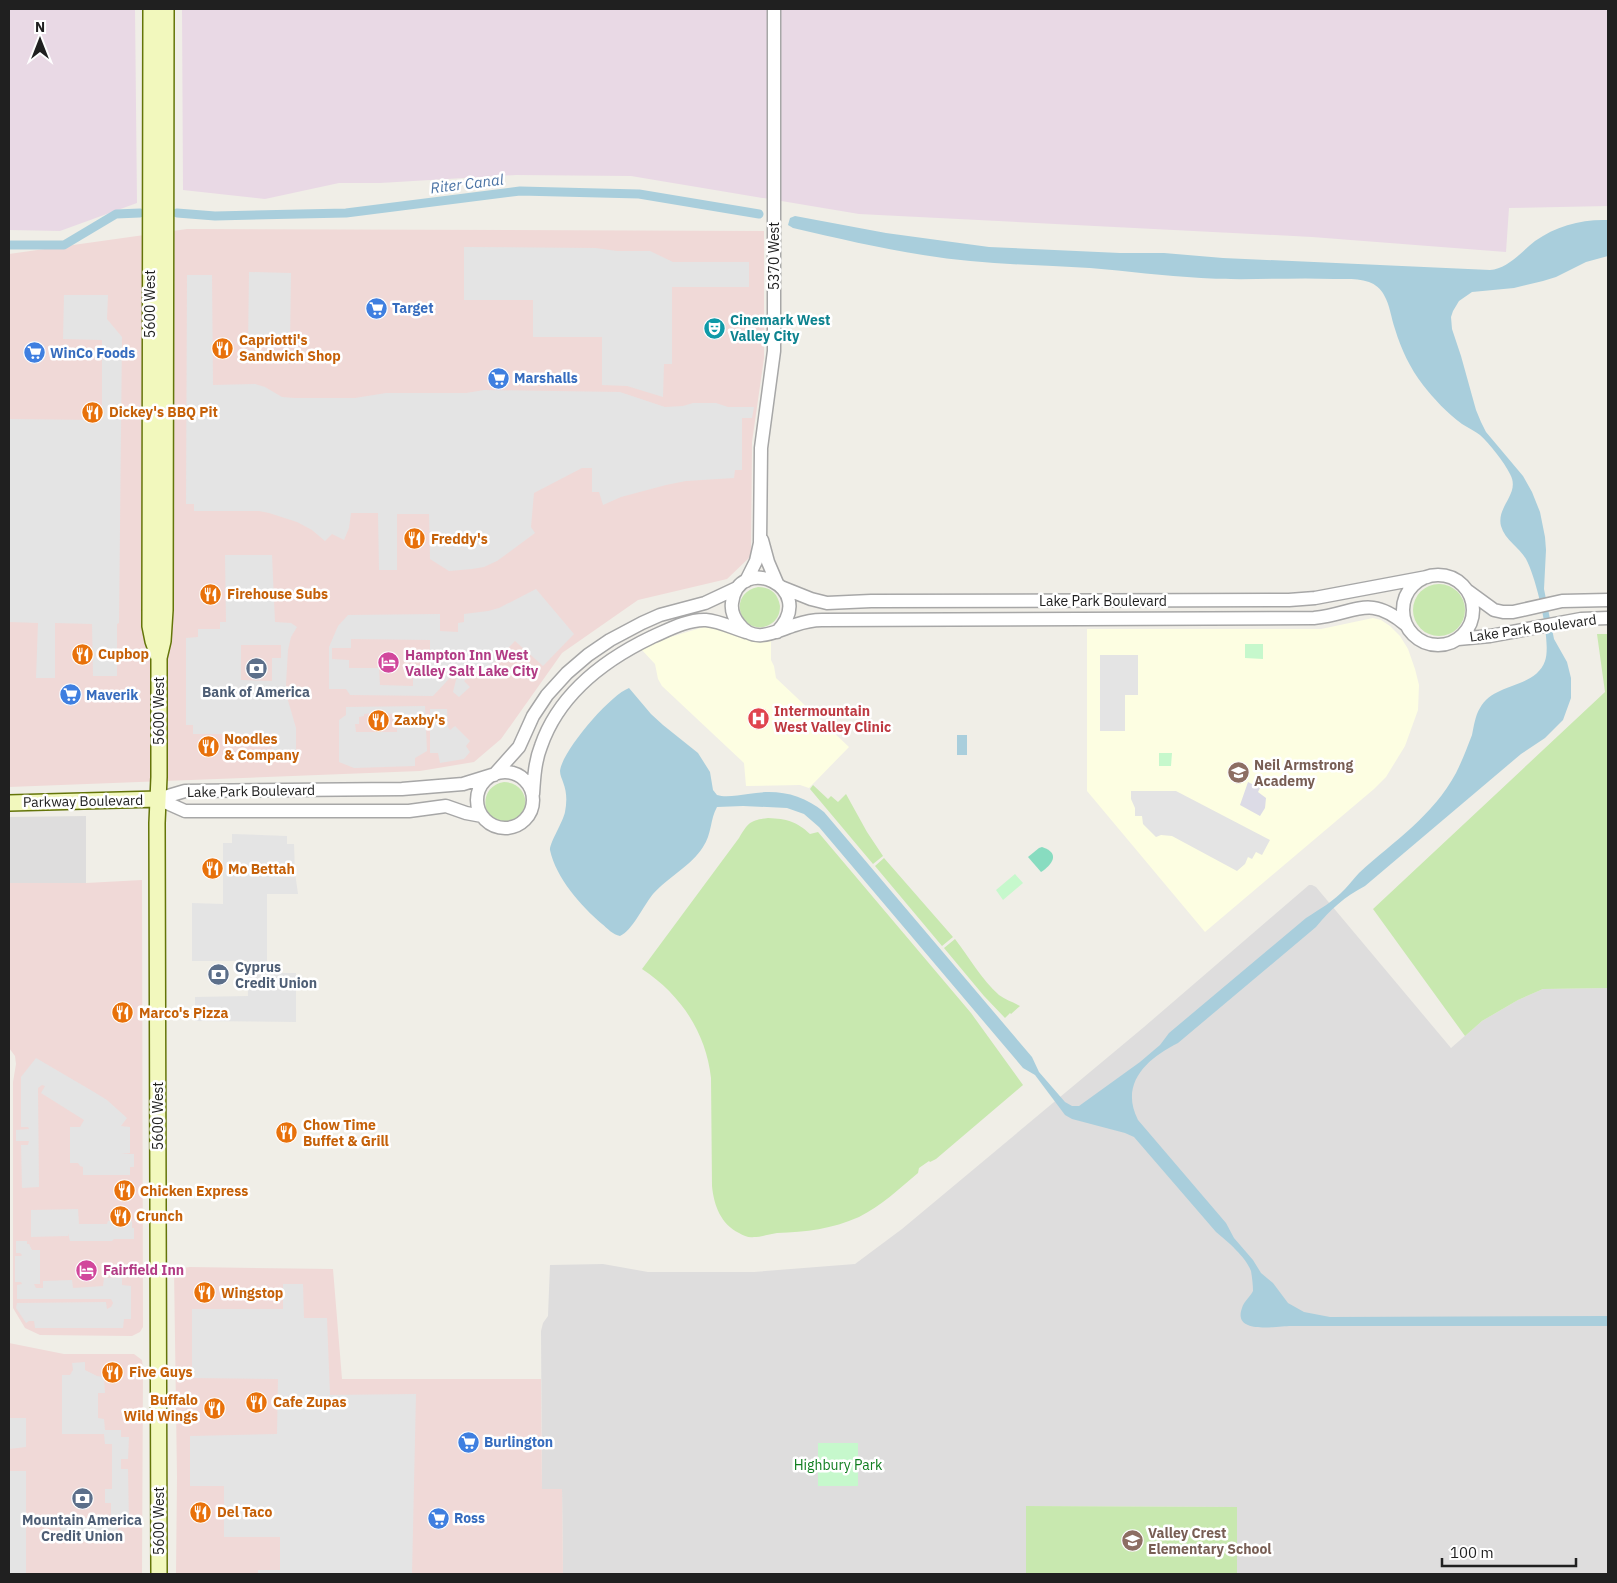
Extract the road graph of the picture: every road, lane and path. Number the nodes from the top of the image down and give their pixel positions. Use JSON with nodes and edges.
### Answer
{"nodes":[{"id":1,"x":151,"y":9,"type":"edge"},
{"id":2,"x":166,"y":9,"type":"edge"},
{"id":3,"x":774,"y":9,"type":"edge"},
{"id":4,"x":150,"y":443,"type":"junction"},
{"id":5,"x":760,"y":533,"type":"junction"},
{"id":6,"x":150,"y":534,"type":"junction"},
{"id":7,"x":165,"y":534,"type":"junction"},
{"id":8,"x":1427,"y":578,"type":"junction"},
{"id":9,"x":742,"y":585,"type":"junction"},
{"id":10,"x":779,"y":585,"type":"junction"},
{"id":11,"x":1466,"y":589,"type":"junction"},
{"id":12,"x":1608,"y":600,"type":"edge"},
{"id":13,"x":1608,"y":618,"type":"edge"},
{"id":14,"x":1406,"y":625,"type":"junction"},
{"id":15,"x":164,"y":627,"type":"junction"},
{"id":16,"x":777,"y":632,"type":"junction"},
{"id":17,"x":751,"y":634,"type":"junction"},
{"id":18,"x":1458,"y":639,"type":"junction"},
{"id":19,"x":159,"y":658,"type":"junction"},
{"id":20,"x":493,"y":775,"type":"junction"},
{"id":21,"x":533,"y":794,"type":"junction"},
{"id":22,"x":158,"y":799,"type":"junction"},
{"id":23,"x":9,"y":803,"type":"edge"},
{"id":24,"x":483,"y":817,"type":"junction"},
{"id":25,"x":159,"y":1574,"type":"edge"}],
"edges":[{"from":1,"to":4,"type":"main road","name":"5600 West"},
{"from":2,"to":7,"type":"main road","name":"5600 West"},
{"from":3,"to":5,"type":"street","name":"5370 West"},
{"from":4,"to":6,"type":"main road","name":"5600 West"},
{"from":4,"to":7,"type":"main road"},
{"from":5,"to":9,"type":"street","name":"5370 West"},
{"from":5,"to":10,"type":"street","name":"5370 West"},
{"from":6,"to":15,"type":"main road"},
{"from":6,"to":19,"type":"main road","name":"5600 West"},
{"from":7,"to":15,"type":"main road","name":"5600 West"},
{"from":8,"to":10,"type":"street","name":"Lake Park Boulevard"},
{"from":8,"to":11,"type":"street"},
{"from":8,"to":14,"type":"street"},
{"from":9,"to":10,"type":"street"},
{"from":9,"to":17,"type":"street"},
{"from":9,"to":20,"type":"street"},
{"from":10,"to":16,"type":"street"},
{"from":11,"to":12,"type":"street","name":"Lake Park Boulevard"},
{"from":11,"to":18,"type":"street"},
{"from":13,"to":18,"type":"street","name":"Lake Park Boulevard"},
{"from":14,"to":16,"type":"street","name":"Lake Park Boulevard"},
{"from":14,"to":18,"type":"street"},
{"from":15,"to":19,"type":"main road","name":"5600 West"},
{"from":16,"to":17,"type":"street"},
{"from":17,"to":21,"type":"street"},
{"from":19,"to":22,"type":"main road","name":"5600 West"},
{"from":20,"to":21,"type":"street"},
{"from":20,"to":22,"type":"street","name":"Lake Park Boulevard"},
{"from":20,"to":24,"type":"street"},
{"from":21,"to":24,"type":"street"},
{"from":22,"to":23,"type":"main road","name":"Parkway Boulevard"},
{"from":22,"to":24,"type":"street","name":"Lake Park Boulevard"},
{"from":22,"to":25,"type":"main road","name":"5600 West"}]}
